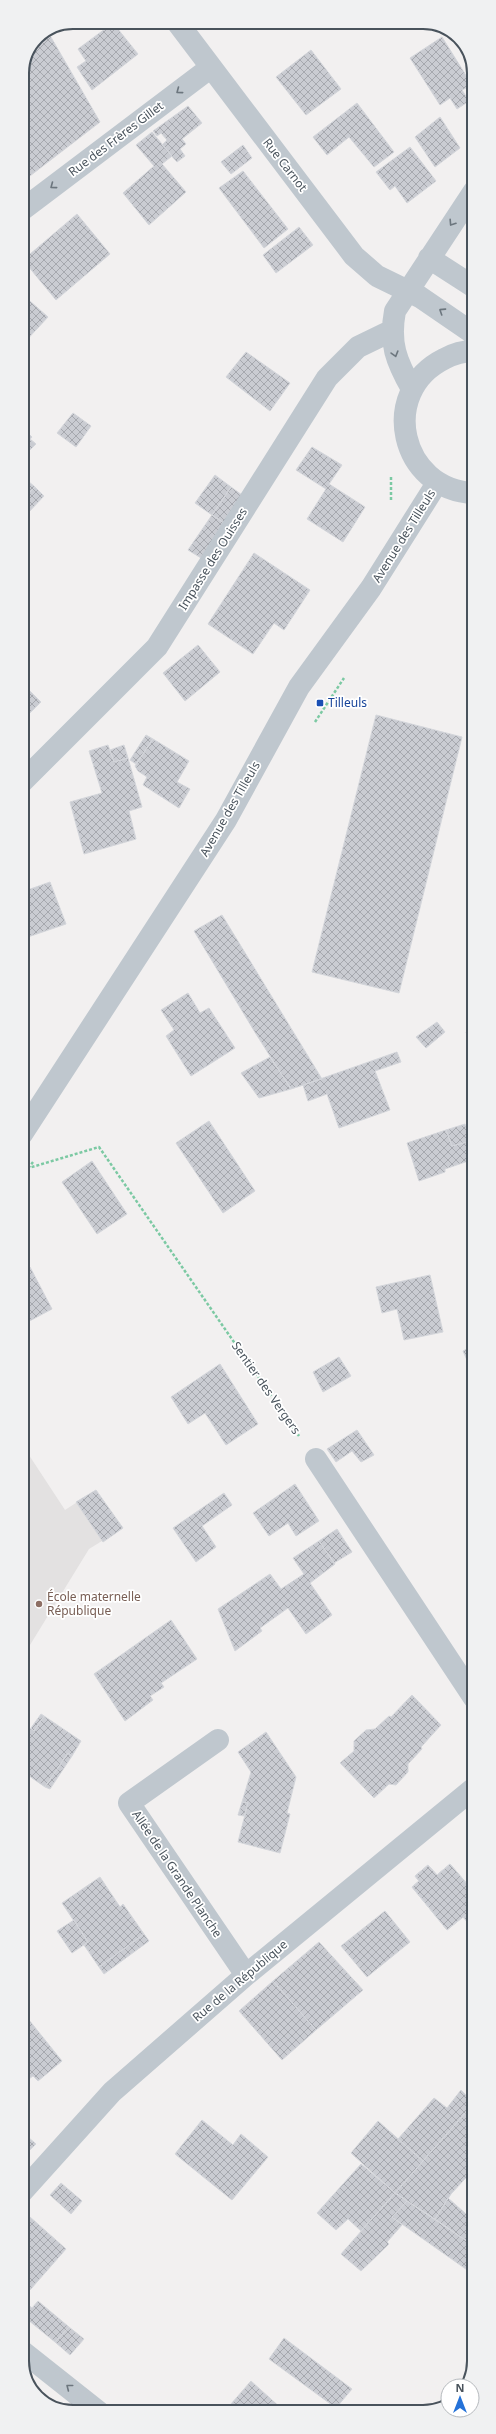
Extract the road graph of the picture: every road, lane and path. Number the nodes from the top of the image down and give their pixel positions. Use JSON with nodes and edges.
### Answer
{"nodes":[{"id":1,"x":182,"y":29,"type":"edge"},
{"id":2,"x":210,"y":68,"type":"junction"},
{"id":3,"x":467,"y":201,"type":"edge"},
{"id":4,"x":29,"y":205,"type":"edge"},
{"id":5,"x":429,"y":258,"type":"junction"},
{"id":6,"x":467,"y":282,"type":"edge"},
{"id":7,"x":407,"y":291,"type":"junction"},
{"id":8,"x":467,"y":329,"type":"edge"},
{"id":9,"x":391,"y":330,"type":"junction"},
{"id":10,"x":467,"y":352,"type":"edge"},
{"id":11,"x":412,"y":389,"type":"junction"},
{"id":12,"x":437,"y":483,"type":"junction"},
{"id":13,"x":467,"y":493,"type":"edge"},
{"id":14,"x":29,"y":775,"type":"edge"},
{"id":15,"x":29,"y":1123,"type":"edge"},
{"id":16,"x":29,"y":1168,"type":"edge"},
{"id":17,"x":316,"y":1459,"type":"joint"},
{"id":18,"x":467,"y":1687,"type":"edge"},
{"id":19,"x":218,"y":1740,"type":"dead end"},
{"id":20,"x":467,"y":1794,"type":"edge"},
{"id":21,"x":246,"y":1975,"type":"junction"},
{"id":22,"x":29,"y":2184,"type":"edge"},
{"id":23,"x":29,"y":2357,"type":"edge"},
{"id":24,"x":90,"y":2405,"type":"edge"}],
"edges":[{"from":1,"to":2,"type":"street","name":"Rue Carnot"},
{"from":2,"to":4,"type":"street","name":"Rue des Frères Gillet","one_way":true},
{"from":2,"to":7,"type":"street","name":"Rue Carnot"},
{"from":3,"to":5,"type":"street","one_way":true},
{"from":5,"to":6,"type":"street"},
{"from":5,"to":7,"type":"street"},
{"from":8,"to":7,"type":"street","name":"Rue Carnot","one_way":true},
{"from":7,"to":9,"type":"street"},
{"from":9,"to":11,"type":"street","one_way":true},
{"from":9,"to":14,"type":"street","name":"Impasse des Ouisses"},
{"from":10,"to":11,"type":"street"},
{"from":11,"to":12,"type":"street"},
{"from":12,"to":13,"type":"street"},
{"from":12,"to":15,"type":"street","name":"Avenue des Tilleuls"},
{"from":16,"to":17,"type":"path","name":"Sentier des Vergers"},
{"from":17,"to":18,"type":"street"},
{"from":19,"to":21,"type":"street","name":"Allée de la Grande Planche"},
{"from":20,"to":21,"type":"street","name":"Rue de la République"},
{"from":21,"to":22,"type":"street","name":"Rue de la République"},
{"from":24,"to":23,"type":"street","one_way":true}]}
